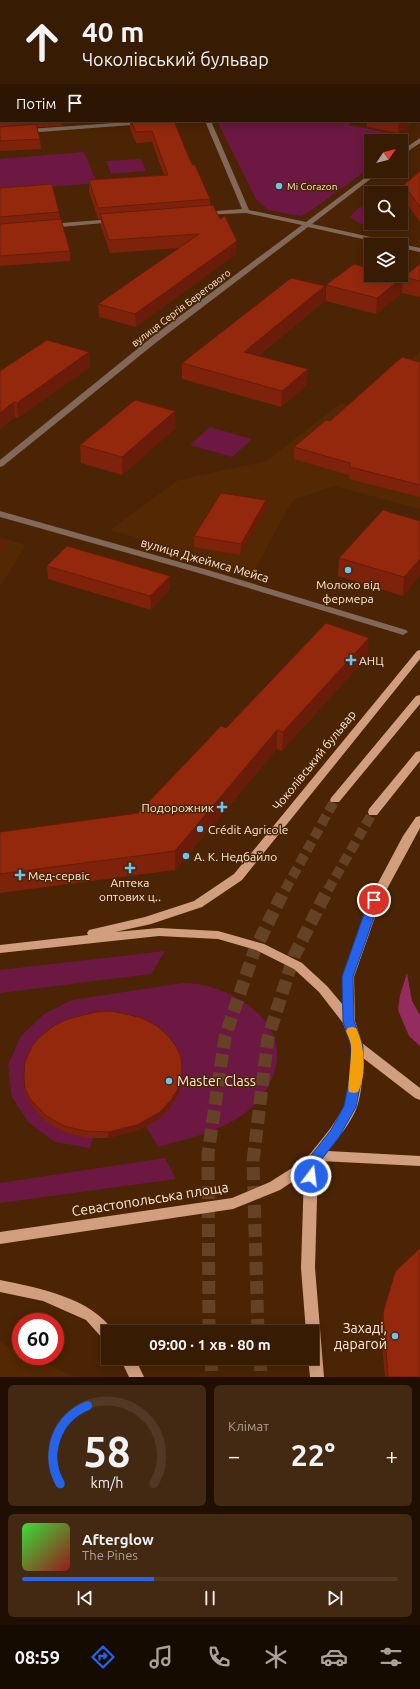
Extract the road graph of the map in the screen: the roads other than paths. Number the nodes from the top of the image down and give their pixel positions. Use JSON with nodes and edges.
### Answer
{"nodes":[{"id":1,"x":208,"y":122,"type":"edge"},
{"id":2,"x":149,"y":123,"type":"edge"},
{"id":3,"x":0,"y":133,"type":"edge"},
{"id":4,"x":420,"y":140,"type":"edge"},
{"id":5,"x":408,"y":149,"type":"edge"},
{"id":6,"x":369,"y":178,"type":"edge"},
{"id":7,"x":246,"y":211,"type":"junction"},
{"id":8,"x":193,"y":215,"type":"edge"},
{"id":9,"x":117,"y":220,"type":"edge"},
{"id":10,"x":308,"y":224,"type":"junction"},
{"id":11,"x":45,"y":226,"type":"edge"},
{"id":12,"x":369,"y":238,"type":"edge"},
{"id":13,"x":408,"y":247,"type":"edge"},
{"id":14,"x":420,"y":250,"type":"edge"},
{"id":15,"x":0,"y":464,"type":"edge"},
{"id":16,"x":0,"y":514,"type":"edge"},
{"id":17,"x":403,"y":632,"type":"dead end"},
{"id":18,"x":420,"y":653,"type":"edge"},
{"id":19,"x":420,"y":698,"type":"edge"},
{"id":20,"x":420,"y":754,"type":"edge"},
{"id":21,"x":335,"y":800,"type":"tunnel mouth"},
{"id":22,"x":373,"y":812,"type":"tunnel mouth"},
{"id":23,"x":420,"y":820,"type":"edge"},
{"id":24,"x":48,"y":942,"type":"junction"},
{"id":25,"x":0,"y":949,"type":"edge"},
{"id":26,"x":349,"y":1021,"type":"junction"},
{"id":27,"x":357,"y":1046,"type":"junction"},
{"id":28,"x":420,"y":1095,"type":"edge"},
{"id":29,"x":315,"y":1160,"type":"junction"},
{"id":30,"x":420,"y":1161,"type":"edge"},
{"id":31,"x":0,"y":1238,"type":"edge"},
{"id":32,"x":0,"y":1286,"type":"edge"},
{"id":33,"x":101,"y":1327,"type":"edge"},
{"id":34,"x":131,"y":1365,"type":"edge"},
{"id":35,"x":137,"y":1377,"type":"edge"},
{"id":36,"x":317,"y":1377,"type":"edge"}],
"edges":[{"from":1,"to":7,"type":"street"},
{"from":2,"to":3,"type":"street"},
{"from":4,"to":5,"type":"street"},
{"from":6,"to":10,"type":"street","name":"вулиця Сергія Берегового"},
{"from":7,"to":8,"type":"street"},
{"from":7,"to":10,"type":"street"},
{"from":9,"to":11,"type":"street"},
{"from":10,"to":12,"type":"street"},
{"from":10,"to":15,"type":"street","name":"вулиця Сергія Берегового"},
{"from":13,"to":14,"type":"street"},
{"from":16,"to":17,"type":"street","name":"вулиця Джеймса Мейса"},
{"from":18,"to":24,"type":"main road","name":"Чоколівський бульвар"},
{"from":19,"to":21,"type":"main road"},
{"from":20,"to":22,"type":"main road"},
{"from":23,"to":26,"type":"main road"},
{"from":24,"to":25,"type":"main road","name":"Севастопольська площа"},
{"from":24,"to":26,"type":"main road","name":"Севастопольська площа"},
{"from":26,"to":27,"type":"main road","name":"Севастопольська площа"},
{"from":27,"to":28,"type":"main road"},
{"from":27,"to":29,"type":"main road","name":"Севастопольська площа"},
{"from":29,"to":30,"type":"main road"},
{"from":29,"to":31,"type":"main road","name":"Севастопольська площа"},
{"from":29,"to":36,"type":"main road"},
{"from":32,"to":33,"type":"main road"},
{"from":34,"to":35,"type":"main road"}]}
